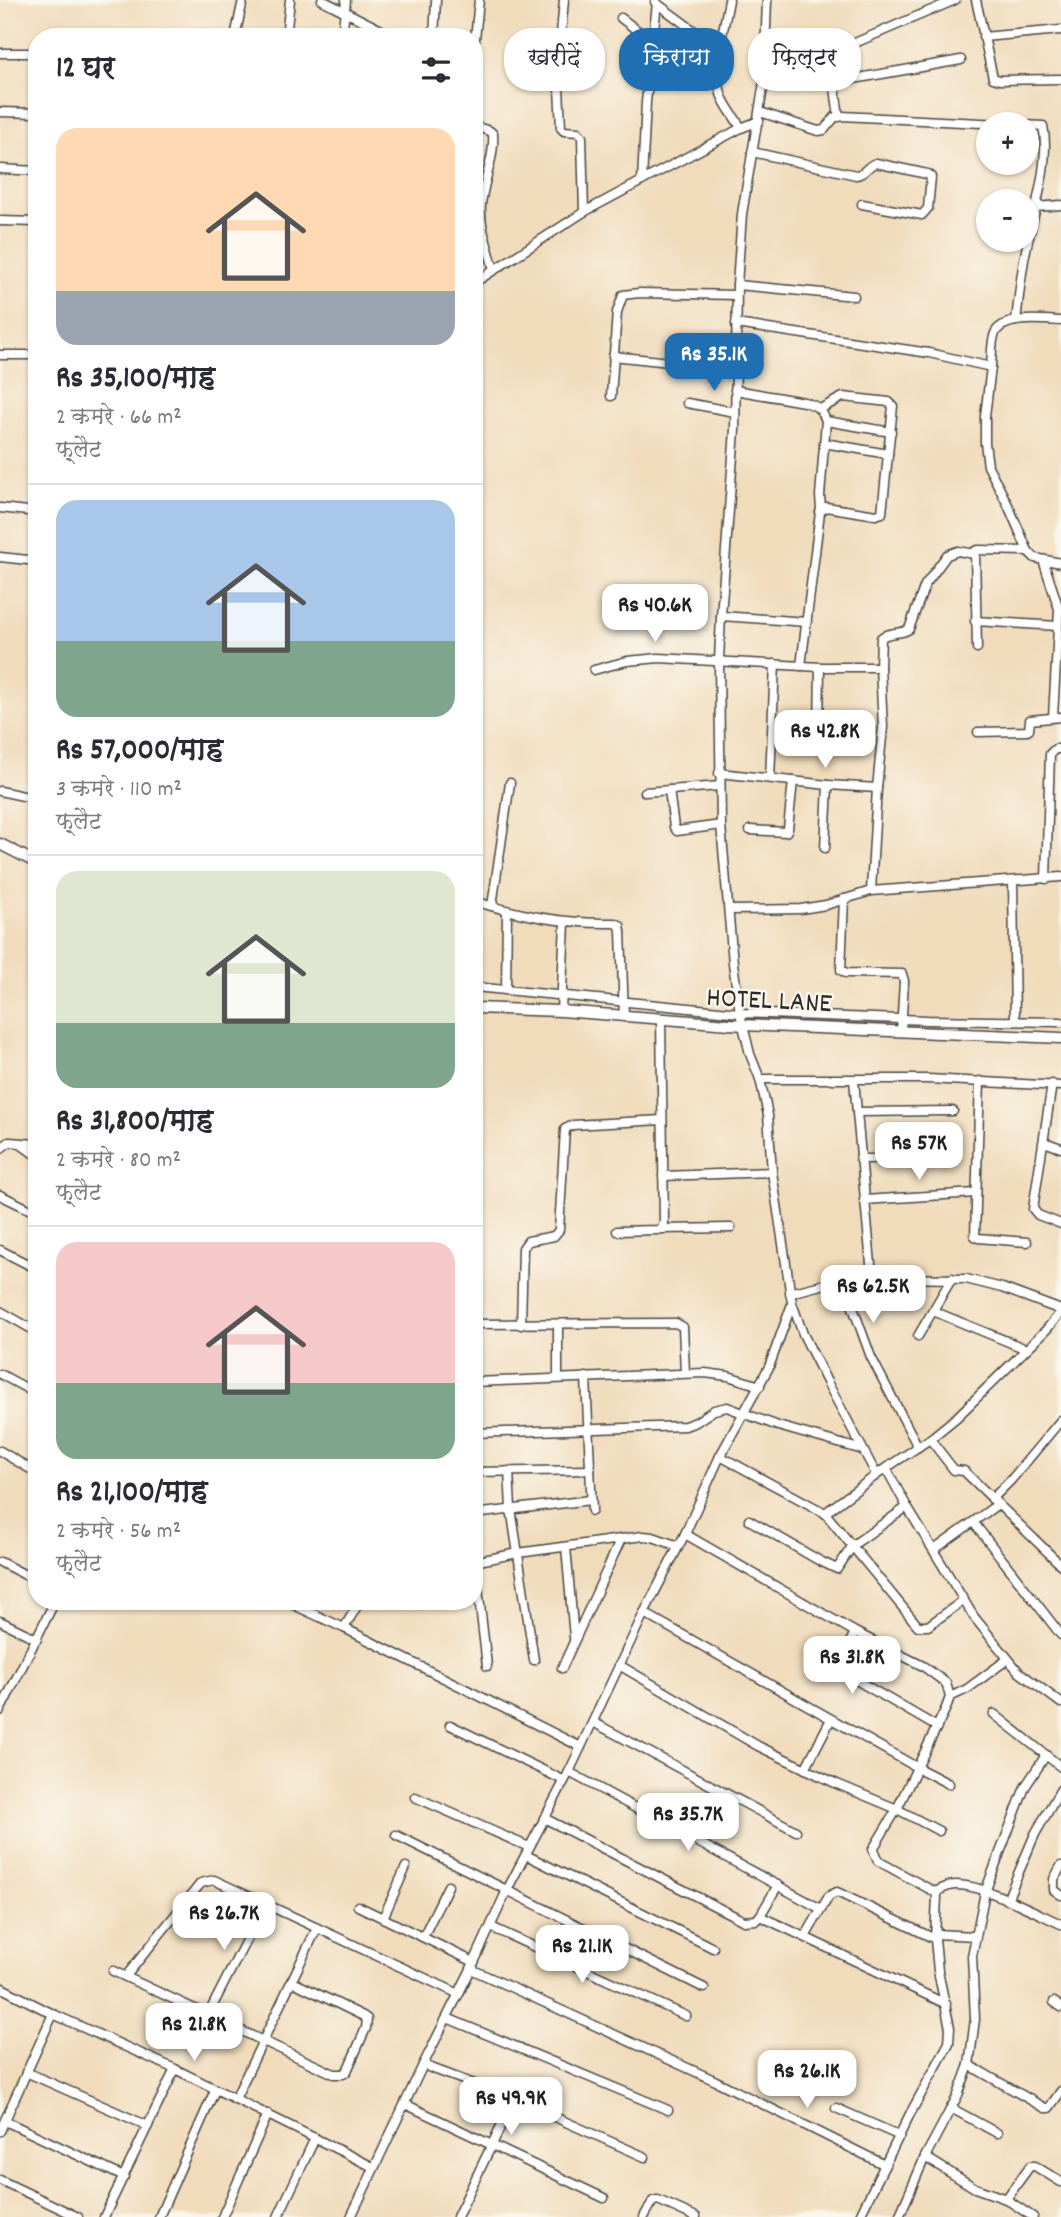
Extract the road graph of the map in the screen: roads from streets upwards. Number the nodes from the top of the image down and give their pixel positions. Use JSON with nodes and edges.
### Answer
{"nodes":[{"id":1,"x":243,"y":0,"type":"edge"},
{"id":2,"x":290,"y":0,"type":"edge"},
{"id":3,"x":322,"y":0,"type":"edge"},
{"id":4,"x":346,"y":0,"type":"edge"},
{"id":5,"x":436,"y":0,"type":"edge"},
{"id":6,"x":479,"y":0,"type":"edge"},
{"id":7,"x":564,"y":0,"type":"edge"},
{"id":8,"x":668,"y":0,"type":"edge"},
{"id":9,"x":729,"y":0,"type":"edge"},
{"id":10,"x":767,"y":0,"type":"edge"},
{"id":11,"x":955,"y":0,"type":"edge"},
{"id":12,"x":976,"y":0,"type":"edge"},
{"id":13,"x":655,"y":1,"type":"edge"},
{"id":14,"x":667,"y":10,"type":"junction"},
{"id":15,"x":345,"y":11,"type":"junction"},
{"id":16,"x":621,"y":18,"type":"dead end"},
{"id":17,"x":237,"y":28,"type":"edge"},
{"id":18,"x":287,"y":28,"type":"edge"},
{"id":19,"x":343,"y":28,"type":"edge"},
{"id":20,"x":378,"y":28,"type":"edge"},
{"id":21,"x":434,"y":28,"type":"edge"},
{"id":22,"x":476,"y":28,"type":"edge"},
{"id":23,"x":634,"y":28,"type":"edge"},
{"id":24,"x":652,"y":28,"type":"edge"},
{"id":25,"x":691,"y":28,"type":"edge"},
{"id":26,"x":724,"y":28,"type":"edge"},
{"id":27,"x":766,"y":28,"type":"edge"},
{"id":28,"x":1061,"y":30,"type":"edge"},
{"id":29,"x":983,"y":37,"type":"junction"},
{"id":30,"x":861,"y":40,"type":"edge"},
{"id":31,"x":0,"y":52,"type":"edge"},
{"id":32,"x":28,"y":53,"type":"edge"},
{"id":33,"x":961,"y":60,"type":"dead end"},
{"id":34,"x":1061,"y":79,"type":"edge"},
{"id":35,"x":648,"y":91,"type":"edge"},
{"id":36,"x":721,"y":91,"type":"edge"},
{"id":37,"x":763,"y":91,"type":"edge"},
{"id":38,"x":0,"y":111,"type":"edge"},
{"id":39,"x":28,"y":113,"type":"edge"},
{"id":40,"x":759,"y":116,"type":"junction"},
{"id":41,"x":839,"y":117,"type":"junction"},
{"id":42,"x":741,"y":128,"type":"junction"},
{"id":43,"x":483,"y":129,"type":"edge"},
{"id":44,"x":752,"y":152,"type":"junction"},
{"id":45,"x":0,"y":169,"type":"edge"},
{"id":46,"x":28,"y":171,"type":"edge"},
{"id":47,"x":642,"y":181,"type":"junction"},
{"id":48,"x":1039,"y":189,"type":"edge"},
{"id":49,"x":483,"y":197,"type":"edge"},
{"id":50,"x":862,"y":204,"type":"dead end"},
{"id":51,"x":1061,"y":205,"type":"edge"},
{"id":52,"x":1039,"y":207,"type":"edge"},
{"id":53,"x":584,"y":212,"type":"junction"},
{"id":54,"x":0,"y":221,"type":"edge"},
{"id":55,"x":28,"y":222,"type":"edge"},
{"id":56,"x":483,"y":228,"type":"edge"},
{"id":57,"x":0,"y":229,"type":"edge"},
{"id":58,"x":1026,"y":252,"type":"edge"},
{"id":59,"x":494,"y":270,"type":"junction"},
{"id":60,"x":483,"y":277,"type":"edge"},
{"id":61,"x":737,"y":285,"type":"junction"},
{"id":62,"x":736,"y":295,"type":"junction"},
{"id":63,"x":854,"y":296,"type":"dead end"},
{"id":64,"x":1016,"y":321,"type":"junction"},
{"id":65,"x":1061,"y":321,"type":"edge"},
{"id":66,"x":736,"y":324,"type":"junction"},
{"id":67,"x":0,"y":355,"type":"edge"},
{"id":68,"x":28,"y":355,"type":"edge"},
{"id":69,"x":614,"y":356,"type":"junction"},
{"id":70,"x":990,"y":367,"type":"junction"},
{"id":71,"x":735,"y":369,"type":"junction"},
{"id":72,"x":735,"y":390,"type":"junction"},
{"id":73,"x":611,"y":396,"type":"dead end"},
{"id":74,"x":687,"y":403,"type":"dead end"},
{"id":75,"x":820,"y":409,"type":"junction"},
{"id":76,"x":735,"y":412,"type":"junction"},
{"id":77,"x":826,"y":421,"type":"junction"},
{"id":78,"x":891,"y":432,"type":"junction"},
{"id":79,"x":824,"y":443,"type":"junction"},
{"id":80,"x":888,"y":454,"type":"junction"},
{"id":81,"x":0,"y":509,"type":"edge"},
{"id":82,"x":821,"y":509,"type":"junction"},
{"id":83,"x":28,"y":511,"type":"edge"},
{"id":84,"x":1028,"y":551,"type":"junction"},
{"id":85,"x":974,"y":554,"type":"junction"},
{"id":86,"x":0,"y":557,"type":"edge"},
{"id":87,"x":28,"y":560,"type":"edge"},
{"id":88,"x":1043,"y":560,"type":"junction"},
{"id":89,"x":1061,"y":563,"type":"edge"},
{"id":90,"x":721,"y":616,"type":"junction"},
{"id":91,"x":975,"y":621,"type":"junction"},
{"id":92,"x":807,"y":622,"type":"junction"},
{"id":93,"x":1058,"y":626,"type":"junction"},
{"id":94,"x":977,"y":648,"type":"dead end"},
{"id":95,"x":719,"y":661,"type":"junction"},
{"id":96,"x":775,"y":664,"type":"junction"},
{"id":97,"x":801,"y":666,"type":"junction"},
{"id":98,"x":820,"y":667,"type":"junction"},
{"id":99,"x":880,"y":667,"type":"junction"},
{"id":100,"x":594,"y":670,"type":"dead end"},
{"id":101,"x":1057,"y":718,"type":"edge"},
{"id":102,"x":978,"y":732,"type":"dead end"},
{"id":103,"x":772,"y":737,"type":"junction"},
{"id":104,"x":1061,"y":750,"type":"edge"},
{"id":105,"x":719,"y":773,"type":"junction"},
{"id":106,"x":770,"y":778,"type":"junction"},
{"id":107,"x":793,"y":781,"type":"junction"},
{"id":108,"x":510,"y":783,"type":"dead end"},
{"id":109,"x":828,"y":785,"type":"junction"},
{"id":110,"x":720,"y":786,"type":"junction"},
{"id":111,"x":877,"y":788,"type":"junction"},
{"id":112,"x":669,"y":790,"type":"junction"},
{"id":113,"x":0,"y":791,"type":"edge"},
{"id":114,"x":645,"y":792,"type":"dead end"},
{"id":115,"x":28,"y":797,"type":"edge"},
{"id":116,"x":1049,"y":800,"type":"junction"},
{"id":117,"x":1061,"y":801,"type":"edge"},
{"id":118,"x":721,"y":825,"type":"junction"},
{"id":119,"x":750,"y":830,"type":"dead end"},
{"id":120,"x":0,"y":844,"type":"edge"},
{"id":121,"x":825,"y":848,"type":"dead end"},
{"id":122,"x":28,"y":858,"type":"edge"},
{"id":123,"x":1061,"y":877,"type":"edge"},
{"id":124,"x":1046,"y":879,"type":"junction"},
{"id":125,"x":1013,"y":881,"type":"junction"},
{"id":126,"x":871,"y":891,"type":"junction"},
{"id":127,"x":844,"y":899,"type":"junction"},
{"id":128,"x":483,"y":904,"type":"edge"},
{"id":129,"x":492,"y":906,"type":"junction"},
{"id":130,"x":729,"y":910,"type":"junction"},
{"id":131,"x":507,"y":911,"type":"junction"},
{"id":132,"x":565,"y":923,"type":"junction"},
{"id":133,"x":483,"y":988,"type":"edge"},
{"id":134,"x":506,"y":990,"type":"junction"},
{"id":135,"x":561,"y":1003,"type":"junction"},
{"id":136,"x":483,"y":1007,"type":"edge"},
{"id":137,"x":624,"y":1008,"type":"junction"},
{"id":138,"x":741,"y":1019,"type":"junction"},
{"id":139,"x":661,"y":1020,"type":"junction"},
{"id":140,"x":1015,"y":1021,"type":"junction"},
{"id":141,"x":1061,"y":1022,"type":"edge"},
{"id":142,"x":902,"y":1025,"type":"junction"},
{"id":143,"x":1061,"y":1038,"type":"edge"},
{"id":144,"x":760,"y":1079,"type":"junction"},
{"id":145,"x":854,"y":1080,"type":"junction"},
{"id":146,"x":980,"y":1081,"type":"junction"},
{"id":147,"x":1056,"y":1085,"type":"edge"},
{"id":148,"x":953,"y":1111,"type":"dead end"},
{"id":149,"x":857,"y":1112,"type":"junction"},
{"id":150,"x":662,"y":1120,"type":"junction"},
{"id":151,"x":17,"y":1142,"type":"junction"},
{"id":152,"x":1044,"y":1142,"type":"junction"},
{"id":153,"x":28,"y":1143,"type":"edge"},
{"id":154,"x":1061,"y":1148,"type":"edge"},
{"id":155,"x":0,"y":1149,"type":"edge"},
{"id":156,"x":28,"y":1150,"type":"edge"},
{"id":157,"x":947,"y":1158,"type":"dead end"},
{"id":158,"x":860,"y":1159,"type":"junction"},
{"id":159,"x":772,"y":1172,"type":"junction"},
{"id":160,"x":663,"y":1176,"type":"junction"},
{"id":161,"x":976,"y":1193,"type":"junction"},
{"id":162,"x":0,"y":1195,"type":"edge"},
{"id":163,"x":864,"y":1200,"type":"junction"},
{"id":164,"x":28,"y":1209,"type":"edge"},
{"id":165,"x":1061,"y":1224,"type":"edge"},
{"id":166,"x":731,"y":1228,"type":"dead end"},
{"id":167,"x":661,"y":1229,"type":"junction"},
{"id":168,"x":617,"y":1231,"type":"dead end"},
{"id":169,"x":1027,"y":1241,"type":"dead end"},
{"id":170,"x":0,"y":1250,"type":"edge"},
{"id":171,"x":28,"y":1264,"type":"edge"},
{"id":172,"x":952,"y":1278,"type":"junction"},
{"id":173,"x":790,"y":1293,"type":"junction"},
{"id":174,"x":792,"y":1303,"type":"junction"},
{"id":175,"x":0,"y":1311,"type":"edge"},
{"id":176,"x":933,"y":1311,"type":"junction"},
{"id":177,"x":1061,"y":1311,"type":"edge"},
{"id":178,"x":483,"y":1324,"type":"edge"},
{"id":179,"x":521,"y":1325,"type":"junction"},
{"id":180,"x":558,"y":1325,"type":"junction"},
{"id":181,"x":28,"y":1327,"type":"edge"},
{"id":182,"x":918,"y":1336,"type":"dead end"},
{"id":183,"x":1026,"y":1349,"type":"junction"},
{"id":184,"x":685,"y":1373,"type":"junction"},
{"id":185,"x":0,"y":1374,"type":"edge"},
{"id":186,"x":558,"y":1377,"type":"junction"},
{"id":187,"x":586,"y":1377,"type":"junction"},
{"id":188,"x":483,"y":1381,"type":"edge"},
{"id":189,"x":760,"y":1385,"type":"junction"},
{"id":190,"x":28,"y":1389,"type":"edge"},
{"id":191,"x":743,"y":1413,"type":"junction"},
{"id":192,"x":1061,"y":1420,"type":"edge"},
{"id":193,"x":588,"y":1428,"type":"junction"},
{"id":194,"x":483,"y":1433,"type":"edge"},
{"id":195,"x":930,"y":1439,"type":"junction"},
{"id":196,"x":918,"y":1447,"type":"junction"},
{"id":197,"x":863,"y":1450,"type":"junction"},
{"id":198,"x":0,"y":1451,"type":"edge"},
{"id":199,"x":720,"y":1456,"type":"junction"},
{"id":200,"x":28,"y":1468,"type":"edge"},
{"id":201,"x":886,"y":1468,"type":"junction"},
{"id":202,"x":590,"y":1470,"type":"junction"},
{"id":203,"x":509,"y":1471,"type":"junction"},
{"id":204,"x":483,"y":1472,"type":"edge"},
{"id":205,"x":876,"y":1474,"type":"junction"},
{"id":206,"x":591,"y":1500,"type":"junction"},
{"id":207,"x":995,"y":1502,"type":"junction"},
{"id":208,"x":907,"y":1507,"type":"junction"},
{"id":209,"x":512,"y":1508,"type":"junction"},
{"id":210,"x":592,"y":1511,"type":"dead end"},
{"id":211,"x":483,"y":1513,"type":"edge"},
{"id":212,"x":825,"y":1513,"type":"junction"},
{"id":213,"x":749,"y":1520,"type":"dead end"},
{"id":214,"x":974,"y":1523,"type":"junction"},
{"id":215,"x":685,"y":1534,"type":"junction"},
{"id":216,"x":621,"y":1539,"type":"junction"},
{"id":217,"x":853,"y":1545,"type":"junction"},
{"id":218,"x":678,"y":1546,"type":"junction"},
{"id":219,"x":566,"y":1547,"type":"junction"},
{"id":220,"x":934,"y":1550,"type":"junction"},
{"id":221,"x":518,"y":1553,"type":"junction"},
{"id":222,"x":483,"y":1560,"type":"edge"},
{"id":223,"x":0,"y":1562,"type":"edge"},
{"id":224,"x":1061,"y":1565,"type":"edge"},
{"id":225,"x":28,"y":1576,"type":"edge"},
{"id":226,"x":964,"y":1600,"type":"junction"},
{"id":227,"x":51,"y":1610,"type":"edge"},
{"id":228,"x":305,"y":1610,"type":"edge"},
{"id":229,"x":355,"y":1610,"type":"edge"},
{"id":230,"x":479,"y":1610,"type":"edge"},
{"id":231,"x":644,"y":1613,"type":"junction"},
{"id":232,"x":0,"y":1621,"type":"edge"},
{"id":233,"x":344,"y":1628,"type":"junction"},
{"id":234,"x":855,"y":1632,"type":"junction"},
{"id":235,"x":1061,"y":1635,"type":"edge"},
{"id":236,"x":37,"y":1639,"type":"junction"},
{"id":237,"x":575,"y":1641,"type":"junction"},
{"id":238,"x":1007,"y":1659,"type":"junction"},
{"id":239,"x":534,"y":1660,"type":"dead end"},
{"id":240,"x":487,"y":1665,"type":"dead end"},
{"id":241,"x":620,"y":1665,"type":"junction"},
{"id":242,"x":562,"y":1668,"type":"dead end"},
{"id":243,"x":950,"y":1696,"type":"junction"},
{"id":244,"x":1061,"y":1703,"type":"edge"},
{"id":245,"x":0,"y":1712,"type":"edge"},
{"id":246,"x":994,"y":1714,"type":"dead end"},
{"id":247,"x":831,"y":1719,"type":"junction"},
{"id":248,"x":593,"y":1722,"type":"junction"},
{"id":249,"x":450,"y":1725,"type":"dead end"},
{"id":250,"x":937,"y":1727,"type":"junction"},
{"id":251,"x":581,"y":1747,"type":"junction"},
{"id":252,"x":1046,"y":1755,"type":"junction"},
{"id":253,"x":1061,"y":1767,"type":"edge"},
{"id":254,"x":918,"y":1768,"type":"junction"},
{"id":255,"x":805,"y":1769,"type":"junction"},
{"id":256,"x":569,"y":1772,"type":"junction"},
{"id":257,"x":563,"y":1780,"type":"junction"},
{"id":258,"x":949,"y":1784,"type":"dead end"},
{"id":259,"x":1061,"y":1789,"type":"edge"},
{"id":260,"x":415,"y":1797,"type":"dead end"},
{"id":261,"x":897,"y":1808,"type":"junction"},
{"id":262,"x":544,"y":1818,"type":"junction"},
{"id":263,"x":796,"y":1831,"type":"dead end"},
{"id":264,"x":939,"y":1831,"type":"dead end"},
{"id":265,"x":396,"y":1835,"type":"dead end"},
{"id":266,"x":528,"y":1851,"type":"junction"},
{"id":267,"x":1061,"y":1866,"type":"edge"},
{"id":268,"x":405,"y":1867,"type":"dead end"},
{"id":269,"x":778,"y":1885,"type":"junction"},
{"id":270,"x":448,"y":1886,"type":"dead end"},
{"id":271,"x":507,"y":1890,"type":"junction"},
{"id":272,"x":934,"y":1892,"type":"junction"},
{"id":273,"x":985,"y":1892,"type":"junction"},
{"id":274,"x":1061,"y":1895,"type":"edge"},
{"id":275,"x":1007,"y":1900,"type":"junction"},
{"id":276,"x":265,"y":1903,"type":"junction"},
{"id":277,"x":358,"y":1906,"type":"dead end"},
{"id":278,"x":821,"y":1909,"type":"junction"},
{"id":279,"x":760,"y":1916,"type":"junction"},
{"id":280,"x":383,"y":1918,"type":"junction"},
{"id":281,"x":1061,"y":1924,"type":"edge"},
{"id":282,"x":491,"y":1927,"type":"junction"},
{"id":283,"x":317,"y":1928,"type":"junction"},
{"id":284,"x":975,"y":1936,"type":"junction"},
{"id":285,"x":423,"y":1937,"type":"junction"},
{"id":286,"x":805,"y":1937,"type":"junction"},
{"id":287,"x":936,"y":1937,"type":"junction"},
{"id":288,"x":713,"y":1948,"type":"dead end"},
{"id":289,"x":473,"y":1966,"type":"junction"},
{"id":290,"x":113,"y":1971,"type":"dead end"},
{"id":291,"x":126,"y":1976,"type":"junction"},
{"id":292,"x":291,"y":1981,"type":"junction"},
{"id":293,"x":0,"y":1987,"type":"edge"},
{"id":294,"x":704,"y":1988,"type":"dead end"},
{"id":295,"x":459,"y":1994,"type":"junction"},
{"id":296,"x":946,"y":2004,"type":"junction"},
{"id":297,"x":53,"y":2014,"type":"junction"},
{"id":298,"x":208,"y":2015,"type":"junction"},
{"id":299,"x":685,"y":2016,"type":"dead end"},
{"id":300,"x":447,"y":2018,"type":"junction"},
{"id":301,"x":262,"y":2040,"type":"junction"},
{"id":302,"x":423,"y":2065,"type":"junction"},
{"id":303,"x":969,"y":2066,"type":"junction"},
{"id":304,"x":175,"y":2069,"type":"junction"},
{"id":305,"x":26,"y":2073,"type":"junction"},
{"id":306,"x":215,"y":2090,"type":"junction"},
{"id":307,"x":1061,"y":2091,"type":"edge"},
{"id":308,"x":235,"y":2099,"type":"junction"},
{"id":309,"x":514,"y":2099,"type":"junction"},
{"id":310,"x":405,"y":2104,"type":"junction"},
{"id":311,"x":836,"y":2108,"type":"dead end"},
{"id":312,"x":951,"y":2108,"type":"junction"},
{"id":313,"x":668,"y":2110,"type":"dead end"},
{"id":314,"x":268,"y":2114,"type":"junction"},
{"id":315,"x":5,"y":2121,"type":"junction"},
{"id":316,"x":148,"y":2126,"type":"junction"},
{"id":317,"x":0,"y":2131,"type":"edge"},
{"id":318,"x":997,"y":2133,"type":"dead end"},
{"id":319,"x":900,"y":2136,"type":"junction"},
{"id":320,"x":315,"y":2138,"type":"junction"},
{"id":321,"x":493,"y":2144,"type":"junction"},
{"id":322,"x":645,"y":2157,"type":"dead end"},
{"id":323,"x":925,"y":2157,"type":"junction"},
{"id":324,"x":885,"y":2165,"type":"junction"},
{"id":325,"x":373,"y":2167,"type":"junction"},
{"id":326,"x":124,"y":2177,"type":"junction"},
{"id":327,"x":0,"y":2180,"type":"edge"},
{"id":328,"x":1061,"y":2182,"type":"edge"},
{"id":329,"x":604,"y":2197,"type":"dead end"},
{"id":330,"x":1006,"y":2199,"type":"junction"},
{"id":331,"x":78,"y":2217,"type":"edge"},
{"id":332,"x":104,"y":2217,"type":"edge"},
{"id":333,"x":159,"y":2217,"type":"edge"},
{"id":334,"x":222,"y":2217,"type":"edge"},
{"id":335,"x":278,"y":2217,"type":"edge"},
{"id":336,"x":351,"y":2217,"type":"edge"},
{"id":337,"x":457,"y":2217,"type":"edge"},
{"id":338,"x":644,"y":2217,"type":"edge"},
{"id":339,"x":695,"y":2217,"type":"edge"},
{"id":340,"x":859,"y":2217,"type":"edge"},
{"id":341,"x":899,"y":2217,"type":"edge"},
{"id":342,"x":1033,"y":2217,"type":"edge"}],
"edges":[{"from":1,"to":17,"type":"street"},
{"from":2,"to":18,"type":"street"},
{"from":3,"to":15,"type":"street"},
{"from":4,"to":15,"type":"street"},
{"from":5,"to":21,"type":"street"},
{"from":6,"to":22,"type":"street"},
{"from":7,"to":53,"type":"street"},
{"from":8,"to":14,"type":"street"},
{"from":9,"to":26,"type":"street"},
{"from":10,"to":27,"type":"street"},
{"from":11,"to":30,"type":"street"},
{"from":12,"to":29,"type":"street"},
{"from":13,"to":14,"type":"street"},
{"from":13,"to":24,"type":"street"},
{"from":14,"to":25,"type":"street"},
{"from":15,"to":19,"type":"street"},
{"from":15,"to":20,"type":"street"},
{"from":16,"to":23,"type":"street"},
{"from":28,"to":29,"type":"street"},
{"from":29,"to":34,"type":"street"},
{"from":31,"to":32,"type":"street"},
{"from":33,"to":41,"type":"street"},
{"from":35,"to":47,"type":"street"},
{"from":36,"to":42,"type":"street"},
{"from":37,"to":40,"type":"street"},
{"from":38,"to":39,"type":"street"},
{"from":40,"to":41,"type":"street"},
{"from":40,"to":42,"type":"street"},
{"from":40,"to":44,"type":"street"},
{"from":41,"to":48,"type":"street"},
{"from":42,"to":47,"type":"street"},
{"from":43,"to":49,"type":"street"},
{"from":44,"to":50,"type":"street"},
{"from":44,"to":61,"type":"street"},
{"from":45,"to":46,"type":"street"},
{"from":47,"to":53,"type":"street"},
{"from":51,"to":52,"type":"street"},
{"from":53,"to":59,"type":"street"},
{"from":54,"to":55,"type":"street"},
{"from":54,"to":57,"type":"street"},
{"from":56,"to":59,"type":"street"},
{"from":58,"to":64,"type":"street"},
{"from":59,"to":60,"type":"street"},
{"from":61,"to":62,"type":"street"},
{"from":61,"to":63,"type":"street"},
{"from":62,"to":66,"type":"street"},
{"from":62,"to":69,"type":"street"},
{"from":64,"to":65,"type":"street"},
{"from":64,"to":70,"type":"street"},
{"from":66,"to":70,"type":"street"},
{"from":66,"to":71,"type":"street"},
{"from":67,"to":68,"type":"street"},
{"from":69,"to":71,"type":"street"},
{"from":69,"to":73,"type":"street"},
{"from":70,"to":84,"type":"street"},
{"from":71,"to":72,"type":"street"},
{"from":72,"to":75,"type":"street"},
{"from":72,"to":76,"type":"street"},
{"from":74,"to":76,"type":"street"},
{"from":75,"to":77,"type":"street"},
{"from":75,"to":78,"type":"street"},
{"from":76,"to":90,"type":"street"},
{"from":77,"to":78,"type":"street"},
{"from":77,"to":79,"type":"street"},
{"from":78,"to":80,"type":"street"},
{"from":79,"to":80,"type":"street"},
{"from":79,"to":82,"type":"street"},
{"from":80,"to":82,"type":"street"},
{"from":81,"to":83,"type":"street"},
{"from":82,"to":92,"type":"street"},
{"from":84,"to":85,"type":"street"},
{"from":84,"to":88,"type":"street"},
{"from":85,"to":91,"type":"street"},
{"from":85,"to":99,"type":"street"},
{"from":86,"to":87,"type":"street"},
{"from":88,"to":89,"type":"street"},
{"from":88,"to":93,"type":"street"},
{"from":90,"to":92,"type":"street"},
{"from":90,"to":95,"type":"street"},
{"from":91,"to":93,"type":"street"},
{"from":91,"to":94,"type":"street"},
{"from":92,"to":97,"type":"street"},
{"from":93,"to":101,"type":"street"},
{"from":95,"to":96,"type":"street"},
{"from":95,"to":100,"type":"street"},
{"from":95,"to":105,"type":"street"},
{"from":96,"to":97,"type":"street"},
{"from":96,"to":103,"type":"street"},
{"from":97,"to":98,"type":"street"},
{"from":98,"to":99,"type":"street"},
{"from":98,"to":103,"type":"street"},
{"from":99,"to":111,"type":"street"},
{"from":101,"to":102,"type":"street"},
{"from":103,"to":106,"type":"street"},
{"from":104,"to":116,"type":"street"},
{"from":105,"to":106,"type":"street"},
{"from":105,"to":110,"type":"street"},
{"from":106,"to":107,"type":"street"},
{"from":107,"to":109,"type":"street"},
{"from":107,"to":119,"type":"street"},
{"from":108,"to":129,"type":"street"},
{"from":109,"to":111,"type":"street"},
{"from":109,"to":121,"type":"street"},
{"from":110,"to":112,"type":"street"},
{"from":110,"to":118,"type":"street"},
{"from":111,"to":126,"type":"street"},
{"from":112,"to":114,"type":"street"},
{"from":112,"to":118,"type":"street"},
{"from":113,"to":115,"type":"street"},
{"from":116,"to":117,"type":"street"},
{"from":116,"to":124,"type":"street"},
{"from":118,"to":130,"type":"street"},
{"from":120,"to":122,"type":"street"},
{"from":123,"to":124,"type":"street"},
{"from":124,"to":125,"type":"street"},
{"from":125,"to":126,"type":"street"},
{"from":125,"to":140,"type":"street"},
{"from":126,"to":127,"type":"street"},
{"from":127,"to":130,"type":"street"},
{"from":127,"to":142,"type":"street"},
{"from":128,"to":129,"type":"street"},
{"from":129,"to":131,"type":"street"},
{"from":130,"to":138,"type":"street"},
{"from":131,"to":132,"type":"street"},
{"from":131,"to":134,"type":"street"},
{"from":132,"to":135,"type":"street"},
{"from":132,"to":137,"type":"street"},
{"from":133,"to":134,"type":"street"},
{"from":134,"to":135,"type":"street"},
{"from":135,"to":136,"type":"street","name":"HOTEL LANE"},
{"from":135,"to":137,"type":"street","name":"HOTEL LANE"},
{"from":135,"to":137,"type":"street"},
{"from":137,"to":138,"type":"street"},
{"from":137,"to":139,"type":"street","name":"HOTEL LANE"},
{"from":138,"to":139,"type":"street","name":"HOTEL LANE"},
{"from":138,"to":142,"type":"street","name":"HOTEL LANE"},
{"from":138,"to":144,"type":"street"},
{"from":139,"to":150,"type":"street"},
{"from":140,"to":141,"type":"street"},
{"from":140,"to":142,"type":"street"},
{"from":142,"to":143,"type":"street","name":"HOTEL LANE"},
{"from":144,"to":145,"type":"street"},
{"from":144,"to":159,"type":"street"},
{"from":145,"to":146,"type":"street"},
{"from":145,"to":149,"type":"street"},
{"from":146,"to":147,"type":"street"},
{"from":146,"to":161,"type":"street"},
{"from":147,"to":152,"type":"street"},
{"from":148,"to":149,"type":"street"},
{"from":149,"to":158,"type":"street"},
{"from":150,"to":160,"type":"street"},
{"from":150,"to":179,"type":"street"},
{"from":151,"to":153,"type":"street"},
{"from":151,"to":155,"type":"street"},
{"from":151,"to":156,"type":"street"},
{"from":152,"to":154,"type":"street"},
{"from":152,"to":165,"type":"street"},
{"from":157,"to":158,"type":"street"},
{"from":158,"to":163,"type":"street"},
{"from":159,"to":160,"type":"street"},
{"from":159,"to":173,"type":"street"},
{"from":160,"to":167,"type":"street"},
{"from":161,"to":163,"type":"street"},
{"from":161,"to":169,"type":"street"},
{"from":162,"to":164,"type":"street"},
{"from":163,"to":172,"type":"street"},
{"from":166,"to":167,"type":"street"},
{"from":167,"to":168,"type":"street"},
{"from":170,"to":171,"type":"street"},
{"from":172,"to":176,"type":"street"},
{"from":172,"to":177,"type":"street"},
{"from":173,"to":174,"type":"street"},
{"from":173,"to":196,"type":"street"},
{"from":174,"to":189,"type":"street"},
{"from":174,"to":197,"type":"street"},
{"from":175,"to":181,"type":"street"},
{"from":176,"to":182,"type":"street"},
{"from":176,"to":183,"type":"street"},
{"from":177,"to":183,"type":"street"},
{"from":178,"to":179,"type":"street"},
{"from":179,"to":180,"type":"street"},
{"from":180,"to":184,"type":"street"},
{"from":180,"to":186,"type":"street"},
{"from":183,"to":195,"type":"street"},
{"from":184,"to":187,"type":"street"},
{"from":184,"to":189,"type":"street"},
{"from":185,"to":190,"type":"street"},
{"from":186,"to":187,"type":"street"},
{"from":186,"to":188,"type":"street"},
{"from":187,"to":193,"type":"street"},
{"from":189,"to":191,"type":"street"},
{"from":191,"to":193,"type":"street"},
{"from":191,"to":197,"type":"street"},
{"from":191,"to":199,"type":"street"},
{"from":192,"to":207,"type":"street"},
{"from":193,"to":194,"type":"street"},
{"from":193,"to":202,"type":"street"},
{"from":195,"to":196,"type":"street"},
{"from":195,"to":207,"type":"street"},
{"from":196,"to":201,"type":"street"},
{"from":197,"to":205,"type":"street"},
{"from":198,"to":200,"type":"street"},
{"from":199,"to":212,"type":"street"},
{"from":199,"to":215,"type":"street"},
{"from":201,"to":205,"type":"street"},
{"from":201,"to":208,"type":"street"},
{"from":202,"to":203,"type":"street"},
{"from":202,"to":206,"type":"street"},
{"from":203,"to":204,"type":"street"},
{"from":203,"to":209,"type":"street"},
{"from":205,"to":212,"type":"street"},
{"from":206,"to":209,"type":"street"},
{"from":206,"to":210,"type":"street"},
{"from":207,"to":214,"type":"street"},
{"from":207,"to":224,"type":"street"},
{"from":208,"to":217,"type":"street"},
{"from":208,"to":220,"type":"street"},
{"from":209,"to":211,"type":"street"},
{"from":209,"to":221,"type":"street"},
{"from":212,"to":217,"type":"street"},
{"from":213,"to":217,"type":"street"},
{"from":214,"to":220,"type":"street"},
{"from":214,"to":235,"type":"street"},
{"from":215,"to":218,"type":"street"},
{"from":215,"to":234,"type":"street"},
{"from":216,"to":218,"type":"street"},
{"from":216,"to":219,"type":"street"},
{"from":216,"to":237,"type":"street"},
{"from":217,"to":226,"type":"street"},
{"from":218,"to":231,"type":"street"},
{"from":219,"to":221,"type":"street"},
{"from":219,"to":237,"type":"street"},
{"from":220,"to":226,"type":"street"},
{"from":221,"to":222,"type":"street"},
{"from":221,"to":239,"type":"street"},
{"from":223,"to":225,"type":"street"},
{"from":226,"to":238,"type":"street"},
{"from":227,"to":236,"type":"street"},
{"from":228,"to":233,"type":"street"},
{"from":229,"to":233,"type":"street"},
{"from":230,"to":240,"type":"street"},
{"from":231,"to":241,"type":"street"},
{"from":231,"to":247,"type":"street"},
{"from":232,"to":236,"type":"street"},
{"from":233,"to":251,"type":"street"},
{"from":234,"to":243,"type":"street"},
{"from":234,"to":250,"type":"street"},
{"from":236,"to":245,"type":"street"},
{"from":237,"to":242,"type":"street"},
{"from":238,"to":243,"type":"street"},
{"from":238,"to":244,"type":"street"},
{"from":241,"to":248,"type":"street"},
{"from":241,"to":255,"type":"street"},
{"from":243,"to":250,"type":"street"},
{"from":246,"to":252,"type":"street"},
{"from":247,"to":254,"type":"street"},
{"from":247,"to":255,"type":"street"},
{"from":248,"to":251,"type":"street"},
{"from":248,"to":263,"type":"street"},
{"from":249,"to":257,"type":"street"},
{"from":250,"to":254,"type":"street"},
{"from":251,"to":256,"type":"street"},
{"from":252,"to":253,"type":"street"},
{"from":252,"to":273,"type":"street"},
{"from":254,"to":258,"type":"street"},
{"from":254,"to":261,"type":"street"},
{"from":255,"to":261,"type":"street"},
{"from":256,"to":257,"type":"street"},
{"from":256,"to":269,"type":"street"},
{"from":257,"to":262,"type":"street"},
{"from":259,"to":275,"type":"street"},
{"from":260,"to":266,"type":"street"},
{"from":261,"to":264,"type":"street"},
{"from":261,"to":272,"type":"street"},
{"from":262,"to":266,"type":"street"},
{"from":262,"to":279,"type":"street"},
{"from":265,"to":271,"type":"street"},
{"from":266,"to":271,"type":"street"},
{"from":266,"to":288,"type":"street"},
{"from":267,"to":274,"type":"street"},
{"from":268,"to":280,"type":"street"},
{"from":269,"to":278,"type":"street"},
{"from":269,"to":279,"type":"street"},
{"from":270,"to":285,"type":"street"},
{"from":271,"to":282,"type":"street"},
{"from":271,"to":294,"type":"street"},
{"from":272,"to":273,"type":"street"},
{"from":272,"to":287,"type":"street"},
{"from":273,"to":275,"type":"street"},
{"from":273,"to":284,"type":"street"},
{"from":275,"to":281,"type":"street"},
{"from":276,"to":283,"type":"street"},
{"from":276,"to":291,"type":"street"},
{"from":276,"to":298,"type":"street"},
{"from":277,"to":280,"type":"street"},
{"from":278,"to":286,"type":"street"},
{"from":278,"to":287,"type":"street"},
{"from":279,"to":286,"type":"street"},
{"from":280,"to":285,"type":"street"},
{"from":282,"to":289,"type":"street"},
{"from":282,"to":299,"type":"street"},
{"from":283,"to":292,"type":"street"},
{"from":283,"to":295,"type":"street"},
{"from":284,"to":287,"type":"street"},
{"from":284,"to":303,"type":"street"},
{"from":285,"to":289,"type":"street"},
{"from":286,"to":296,"type":"street"},
{"from":287,"to":296,"type":"street"},
{"from":289,"to":295,"type":"street"},
{"from":289,"to":324,"type":"street"},
{"from":290,"to":291,"type":"street"},
{"from":291,"to":298,"type":"street"},
{"from":292,"to":301,"type":"street"},
{"from":292,"to":301,"type":"street"},
{"from":293,"to":297,"type":"street"},
{"from":295,"to":300,"type":"street"},
{"from":296,"to":319,"type":"street"},
{"from":297,"to":304,"type":"street"},
{"from":297,"to":305,"type":"street"},
{"from":298,"to":301,"type":"street"},
{"from":300,"to":302,"type":"street"},
{"from":300,"to":313,"type":"street"},
{"from":301,"to":308,"type":"street"},
{"from":302,"to":309,"type":"street"},
{"from":302,"to":310,"type":"street"},
{"from":303,"to":307,"type":"street"},
{"from":303,"to":312,"type":"street"},
{"from":304,"to":306,"type":"street"},
{"from":304,"to":316,"type":"street"},
{"from":305,"to":315,"type":"street"},
{"from":305,"to":316,"type":"street"},
{"from":306,"to":308,"type":"street"},
{"from":306,"to":333,"type":"street"},
{"from":308,"to":314,"type":"street"},
{"from":309,"to":321,"type":"street"},
{"from":309,"to":322,"type":"street"},
{"from":310,"to":321,"type":"street"},
{"from":310,"to":325,"type":"street"},
{"from":311,"to":319,"type":"street"},
{"from":312,"to":318,"type":"street"},
{"from":312,"to":323,"type":"street"},
{"from":314,"to":320,"type":"street"},
{"from":314,"to":334,"type":"street"},
{"from":315,"to":317,"type":"street"},
{"from":315,"to":326,"type":"street"},
{"from":316,"to":326,"type":"street"},
{"from":319,"to":324,"type":"street"},
{"from":320,"to":325,"type":"street"},
{"from":320,"to":335,"type":"street"},
{"from":321,"to":329,"type":"street"},
{"from":321,"to":337,"type":"street"},
{"from":323,"to":330,"type":"street"},
{"from":323,"to":341,"type":"street"},
{"from":324,"to":340,"type":"street"},
{"from":325,"to":336,"type":"street"},
{"from":326,"to":332,"type":"street"},
{"from":327,"to":331,"type":"street"},
{"from":328,"to":330,"type":"street"},
{"from":330,"to":342,"type":"street"},
{"from":338,"to":339,"type":"street"}]}
